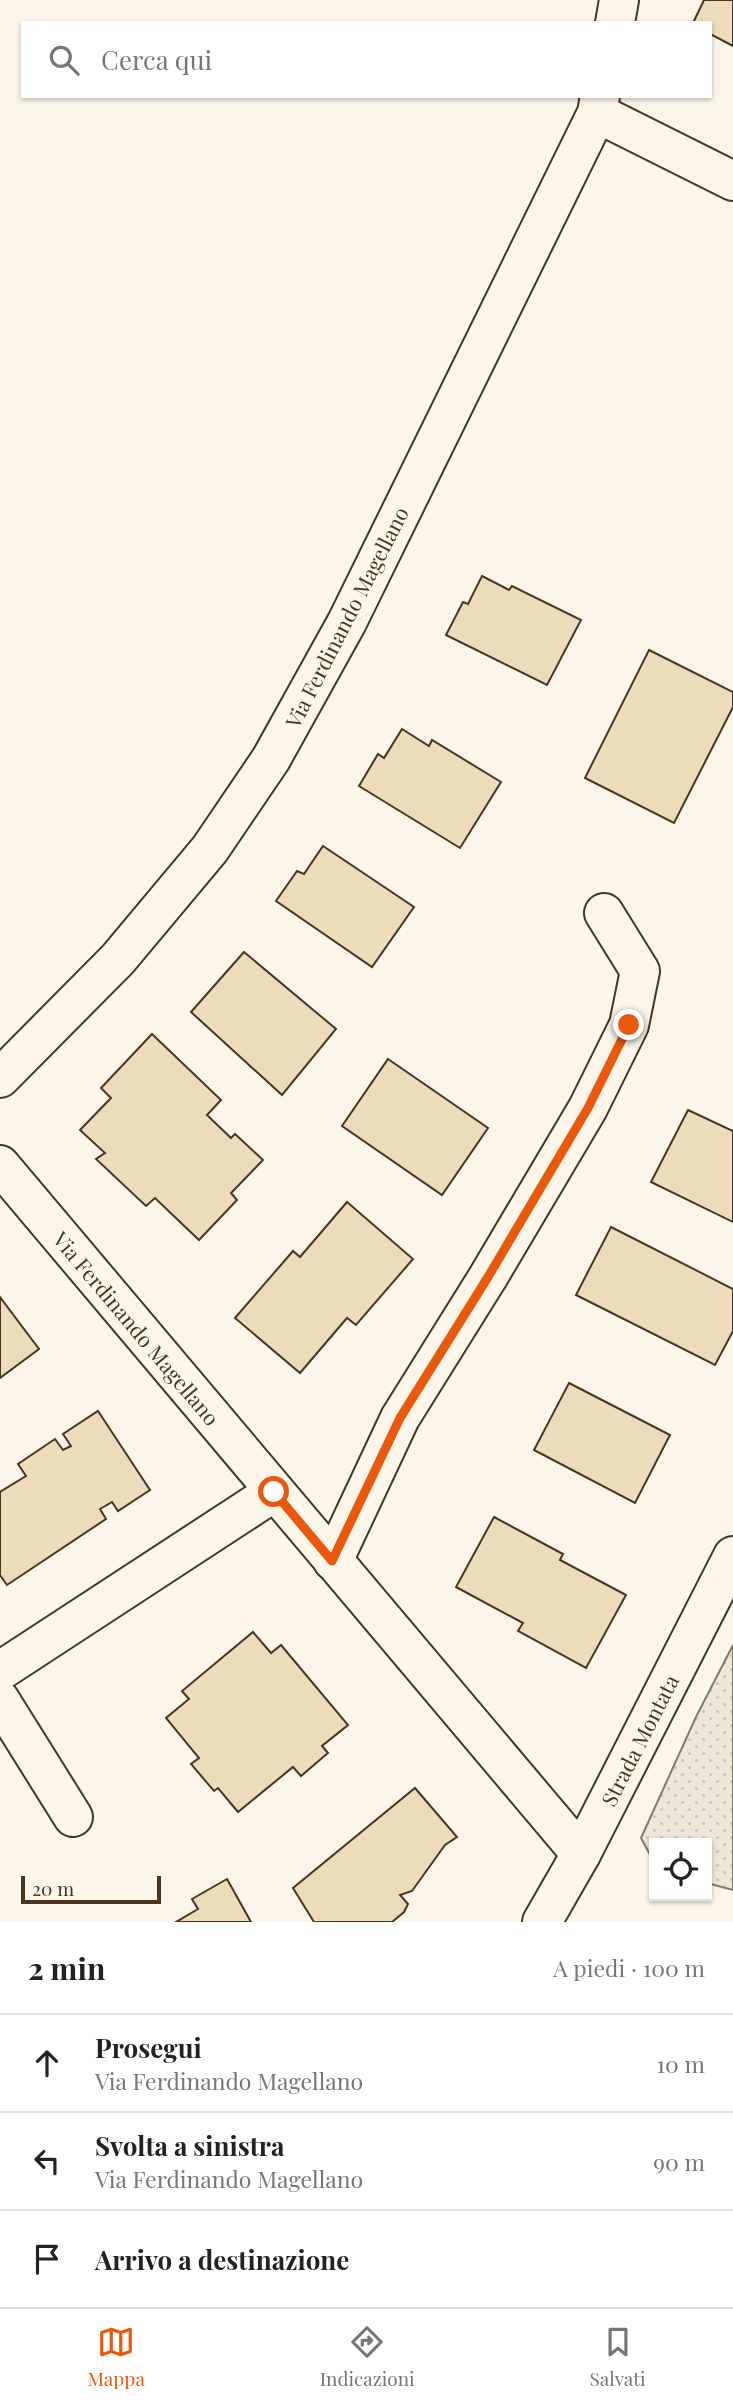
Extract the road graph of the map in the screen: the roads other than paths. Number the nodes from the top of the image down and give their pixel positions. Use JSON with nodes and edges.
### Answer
{"nodes":[{"id":1,"x":619,"y":0,"type":"edge"},
{"id":2,"x":615,"y":21,"type":"edge"},
{"id":3,"x":599,"y":105,"type":"edge"},
{"id":4,"x":733,"y":181,"type":"edge"},
{"id":5,"x":604,"y":913,"type":"dead end"},
{"id":6,"x":0,"y":1078,"type":"edge"},
{"id":7,"x":0,"y":1165,"type":"edge"},
{"id":8,"x":274,"y":1492,"type":"junction"},
{"id":9,"x":733,"y":1556,"type":"edge"},
{"id":10,"x":332,"y":1561,"type":"junction"},
{"id":11,"x":0,"y":1677,"type":"edge"},
{"id":12,"x":73,"y":1817,"type":"dead end"},
{"id":13,"x":580,"y":1854,"type":"junction"},
{"id":14,"x":542,"y":1922,"type":"edge"}],
"edges":[{"from":1,"to":2,"type":"street"},
{"from":3,"to":4,"type":"street"},
{"from":3,"to":6,"type":"street","name":"Via Ferdinando Magellano"},
{"from":5,"to":10,"type":"street"},
{"from":7,"to":8,"type":"street","name":"Via Ferdinando Magellano"},
{"from":8,"to":10,"type":"street","name":"Via Ferdinando Magellano"},
{"from":8,"to":11,"type":"street"},
{"from":9,"to":13,"type":"street","name":"Strada Montata"},
{"from":10,"to":13,"type":"street","name":"Via Ferdinando Magellano"},
{"from":11,"to":12,"type":"street"},
{"from":13,"to":14,"type":"street","name":"Strada Montata"}]}
